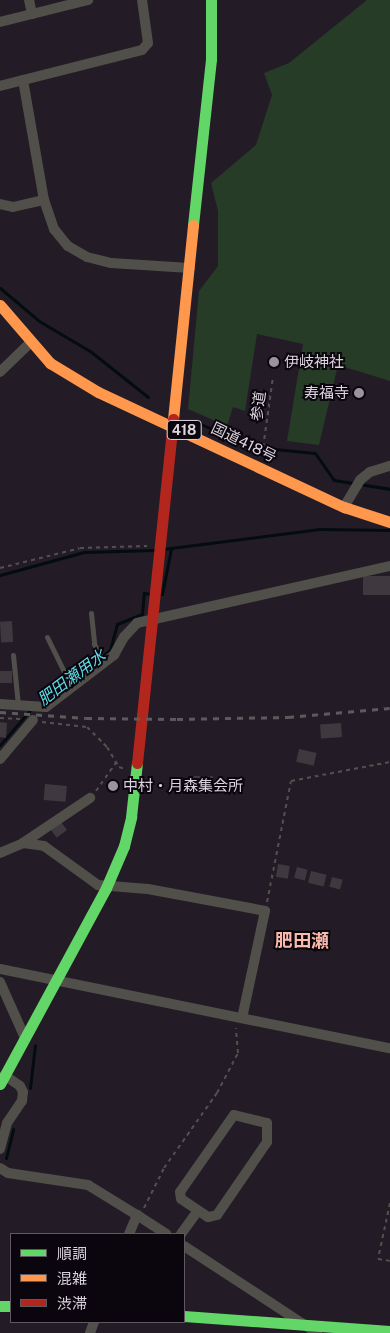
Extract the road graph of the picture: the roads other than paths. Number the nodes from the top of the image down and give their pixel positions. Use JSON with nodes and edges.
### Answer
{"nodes":[{"id":1,"x":29,"y":0,"type":"edge"},
{"id":2,"x":88,"y":0,"type":"edge"},
{"id":3,"x":142,"y":0,"type":"edge"},
{"id":4,"x":211,"y":0,"type":"edge"},
{"id":5,"x":32,"y":14,"type":"junction"},
{"id":6,"x":0,"y":22,"type":"edge"},
{"id":7,"x":23,"y":80,"type":"junction"},
{"id":8,"x":0,"y":86,"type":"edge"},
{"id":9,"x":44,"y":200,"type":"junction"},
{"id":10,"x":0,"y":204,"type":"edge"},
{"id":11,"x":190,"y":268,"type":"junction"},
{"id":12,"x":0,"y":305,"type":"edge"},
{"id":13,"x":31,"y":342,"type":"junction"},
{"id":14,"x":0,"y":372,"type":"edge"},
{"id":15,"x":173,"y":424,"type":"junction"},
{"id":16,"x":390,"y":466,"type":"edge"},
{"id":17,"x":344,"y":507,"type":"junction"},
{"id":18,"x":390,"y":522,"type":"edge"},
{"id":19,"x":390,"y":566,"type":"edge"},
{"id":20,"x":91,"y":613,"type":"dead end"},
{"id":21,"x":152,"y":619,"type":"junction"},
{"id":22,"x":47,"y":637,"type":"dead end"},
{"id":23,"x":13,"y":655,"type":"dead end"},
{"id":24,"x":104,"y":662,"type":"junction"},
{"id":25,"x":71,"y":686,"type":"junction"},
{"id":26,"x":0,"y":704,"type":"edge"},
{"id":27,"x":18,"y":705,"type":"junction"},
{"id":28,"x":33,"y":720,"type":"road end"},
{"id":29,"x":0,"y":759,"type":"edge"},
{"id":30,"x":90,"y":798,"type":"road end"},
{"id":31,"x":23,"y":843,"type":"junction"},
{"id":32,"x":0,"y":853,"type":"edge"},
{"id":33,"x":106,"y":888,"type":"junction"},
{"id":34,"x":0,"y":969,"type":"edge"},
{"id":35,"x":55,"y":981,"type":"junction"},
{"id":36,"x":0,"y":982,"type":"edge"},
{"id":37,"x":242,"y":1018,"type":"junction"},
{"id":38,"x":25,"y":1038,"type":"junction"},
{"id":39,"x":390,"y":1048,"type":"edge"},
{"id":40,"x":2,"y":1080,"type":"edge"},
{"id":41,"x":0,"y":1149,"type":"edge"},
{"id":42,"x":0,"y":1168,"type":"edge"},
{"id":43,"x":198,"y":1210,"type":"junction"},
{"id":44,"x":139,"y":1216,"type":"junction"},
{"id":45,"x":130,"y":1233,"type":"edge"},
{"id":46,"x":164,"y":1233,"type":"edge"},
{"id":47,"x":182,"y":1233,"type":"edge"},
{"id":48,"x":185,"y":1247,"type":"edge"},
{"id":49,"x":185,"y":1316,"type":"edge"},
{"id":50,"x":304,"y":1325,"type":"junction"},
{"id":51,"x":390,"y":1331,"type":"edge"},
{"id":52,"x":318,"y":1333,"type":"edge"}],
"edges":[{"from":1,"to":5,"type":"street"},
{"from":2,"to":5,"type":"street"},
{"from":3,"to":7,"type":"street"},
{"from":4,"to":11,"type":"main road"},
{"from":5,"to":6,"type":"street"},
{"from":7,"to":8,"type":"street"},
{"from":7,"to":9,"type":"street"},
{"from":9,"to":10,"type":"street"},
{"from":9,"to":11,"type":"street"},
{"from":11,"to":15,"type":"main road"},
{"from":12,"to":13,"type":"main road","name":"国道418号","number":"418"},
{"from":13,"to":14,"type":"street"},
{"from":13,"to":15,"type":"main road","name":"国道418号","number":"418"},
{"from":15,"to":17,"type":"main road","name":"国道418号","number":"418"},
{"from":15,"to":21,"type":"main road"},
{"from":16,"to":17,"type":"street"},
{"from":17,"to":18,"type":"main road","name":"国道418号","number":"418"},
{"from":19,"to":21,"type":"street"},
{"from":20,"to":24,"type":"lane"},
{"from":21,"to":24,"type":"street"},
{"from":21,"to":33,"type":"main road"},
{"from":22,"to":25,"type":"lane"},
{"from":23,"to":27,"type":"lane"},
{"from":24,"to":25,"type":"street"},
{"from":25,"to":27,"type":"street"},
{"from":26,"to":27,"type":"street"},
{"from":28,"to":29,"type":"street"},
{"from":30,"to":31,"type":"street"},
{"from":31,"to":32,"type":"street"},
{"from":31,"to":33,"type":"street"},
{"from":33,"to":35,"type":"main road"},
{"from":33,"to":37,"type":"street"},
{"from":34,"to":35,"type":"street"},
{"from":35,"to":37,"type":"street"},
{"from":35,"to":38,"type":"main road"},
{"from":36,"to":38,"type":"street"},
{"from":37,"to":39,"type":"street"},
{"from":38,"to":40,"type":"main road"},
{"from":40,"to":41,"type":"street"},
{"from":42,"to":44,"type":"street"},
{"from":43,"to":43,"type":"street"},
{"from":43,"to":47,"type":"street"},
{"from":44,"to":45,"type":"street"},
{"from":44,"to":46,"type":"street"},
{"from":48,"to":50,"type":"street"},
{"from":49,"to":50,"type":"main road"},
{"from":50,"to":51,"type":"main road"},
{"from":50,"to":52,"type":"street"}]}
